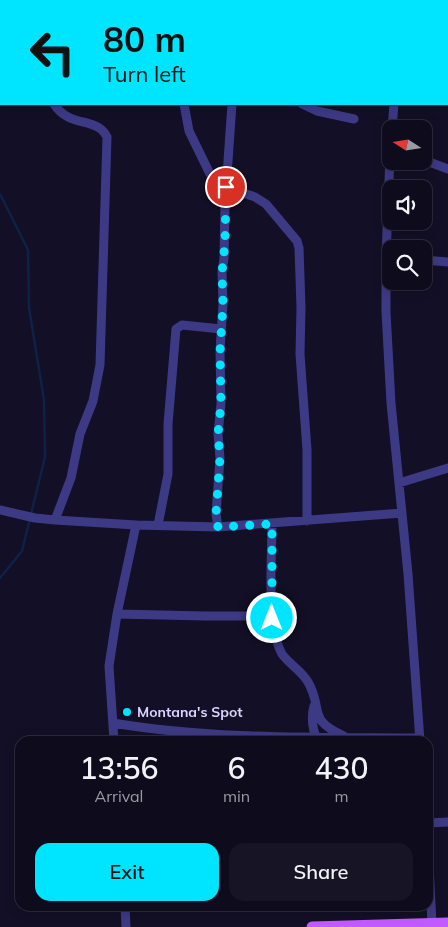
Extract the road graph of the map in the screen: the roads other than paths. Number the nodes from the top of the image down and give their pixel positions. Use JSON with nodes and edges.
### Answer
{"nodes":[{"id":1,"x":55,"y":105,"type":"edge"},
{"id":2,"x":184,"y":105,"type":"edge"},
{"id":3,"x":232,"y":105,"type":"edge"},
{"id":4,"x":304,"y":105,"type":"edge"},
{"id":5,"x":394,"y":105,"type":"edge"},
{"id":6,"x":354,"y":119,"type":"dead end"},
{"id":7,"x":392,"y":120,"type":"edge"},
{"id":8,"x":432,"y":163,"type":"edge"},
{"id":9,"x":448,"y":169,"type":"edge"},
{"id":10,"x":390,"y":170,"type":"edge"},
{"id":11,"x":226,"y":187,"type":"junction"},
{"id":12,"x":389,"y":240,"type":"edge"},
{"id":13,"x":432,"y":261,"type":"edge"},
{"id":14,"x":448,"y":262,"type":"edge"},
{"id":15,"x":387,"y":290,"type":"edge"},
{"id":16,"x":222,"y":329,"type":"junction"},
{"id":17,"x":448,"y":468,"type":"edge"},
{"id":18,"x":399,"y":483,"type":"junction"},
{"id":19,"x":0,"y":510,"type":"edge"},
{"id":20,"x":402,"y":513,"type":"junction"},
{"id":21,"x":55,"y":520,"type":"junction"},
{"id":22,"x":308,"y":520,"type":"junction"},
{"id":23,"x":272,"y":524,"type":"junction"},
{"id":24,"x":136,"y":525,"type":"junction"},
{"id":25,"x":158,"y":525,"type":"junction"},
{"id":26,"x":218,"y":527,"type":"junction"},
{"id":27,"x":117,"y":614,"type":"junction"},
{"id":28,"x":272,"y":618,"type":"junction"},
{"id":29,"x":315,"y":702,"type":"junction"},
{"id":30,"x":113,"y":723,"type":"junction"},
{"id":31,"x":114,"y":736,"type":"edge"},
{"id":32,"x":258,"y":736,"type":"edge"},
{"id":33,"x":317,"y":736,"type":"edge"},
{"id":34,"x":346,"y":736,"type":"edge"},
{"id":35,"x":420,"y":736,"type":"edge"},
{"id":36,"x":448,"y":822,"type":"edge"},
{"id":37,"x":433,"y":823,"type":"edge"},
{"id":38,"x":125,"y":911,"type":"edge"},
{"id":39,"x":431,"y":911,"type":"edge"},
{"id":40,"x":448,"y":923,"type":"edge"},
{"id":41,"x":432,"y":924,"type":"junction"},
{"id":42,"x":126,"y":927,"type":"edge"},
{"id":43,"x":312,"y":927,"type":"edge"}],
"edges":[{"from":1,"to":21,"type":"street"},
{"from":2,"to":11,"type":"street"},
{"from":3,"to":11,"type":"street"},
{"from":4,"to":6,"type":"street"},
{"from":5,"to":7,"type":"street"},
{"from":8,"to":9,"type":"street"},
{"from":10,"to":12,"type":"street"},
{"from":11,"to":16,"type":"street"},
{"from":11,"to":22,"type":"street"},
{"from":13,"to":14,"type":"street"},
{"from":15,"to":18,"type":"street"},
{"from":16,"to":25,"type":"street"},
{"from":16,"to":26,"type":"street"},
{"from":17,"to":18,"type":"street"},
{"from":18,"to":20,"type":"street"},
{"from":19,"to":21,"type":"street"},
{"from":20,"to":22,"type":"street"},
{"from":20,"to":35,"type":"street"},
{"from":21,"to":24,"type":"street"},
{"from":22,"to":23,"type":"street"},
{"from":23,"to":26,"type":"street"},
{"from":23,"to":28,"type":"street"},
{"from":24,"to":25,"type":"street"},
{"from":24,"to":27,"type":"street"},
{"from":25,"to":26,"type":"street"},
{"from":27,"to":28,"type":"street"},
{"from":27,"to":30,"type":"street"},
{"from":28,"to":29,"type":"street"},
{"from":29,"to":33,"type":"street"},
{"from":29,"to":34,"type":"street"},
{"from":30,"to":31,"type":"street"},
{"from":30,"to":32,"type":"street"},
{"from":36,"to":37,"type":"street"},
{"from":38,"to":42,"type":"street"},
{"from":39,"to":41,"type":"street"},
{"from":40,"to":41,"type":"main road"},
{"from":41,"to":43,"type":"main road"}]}
